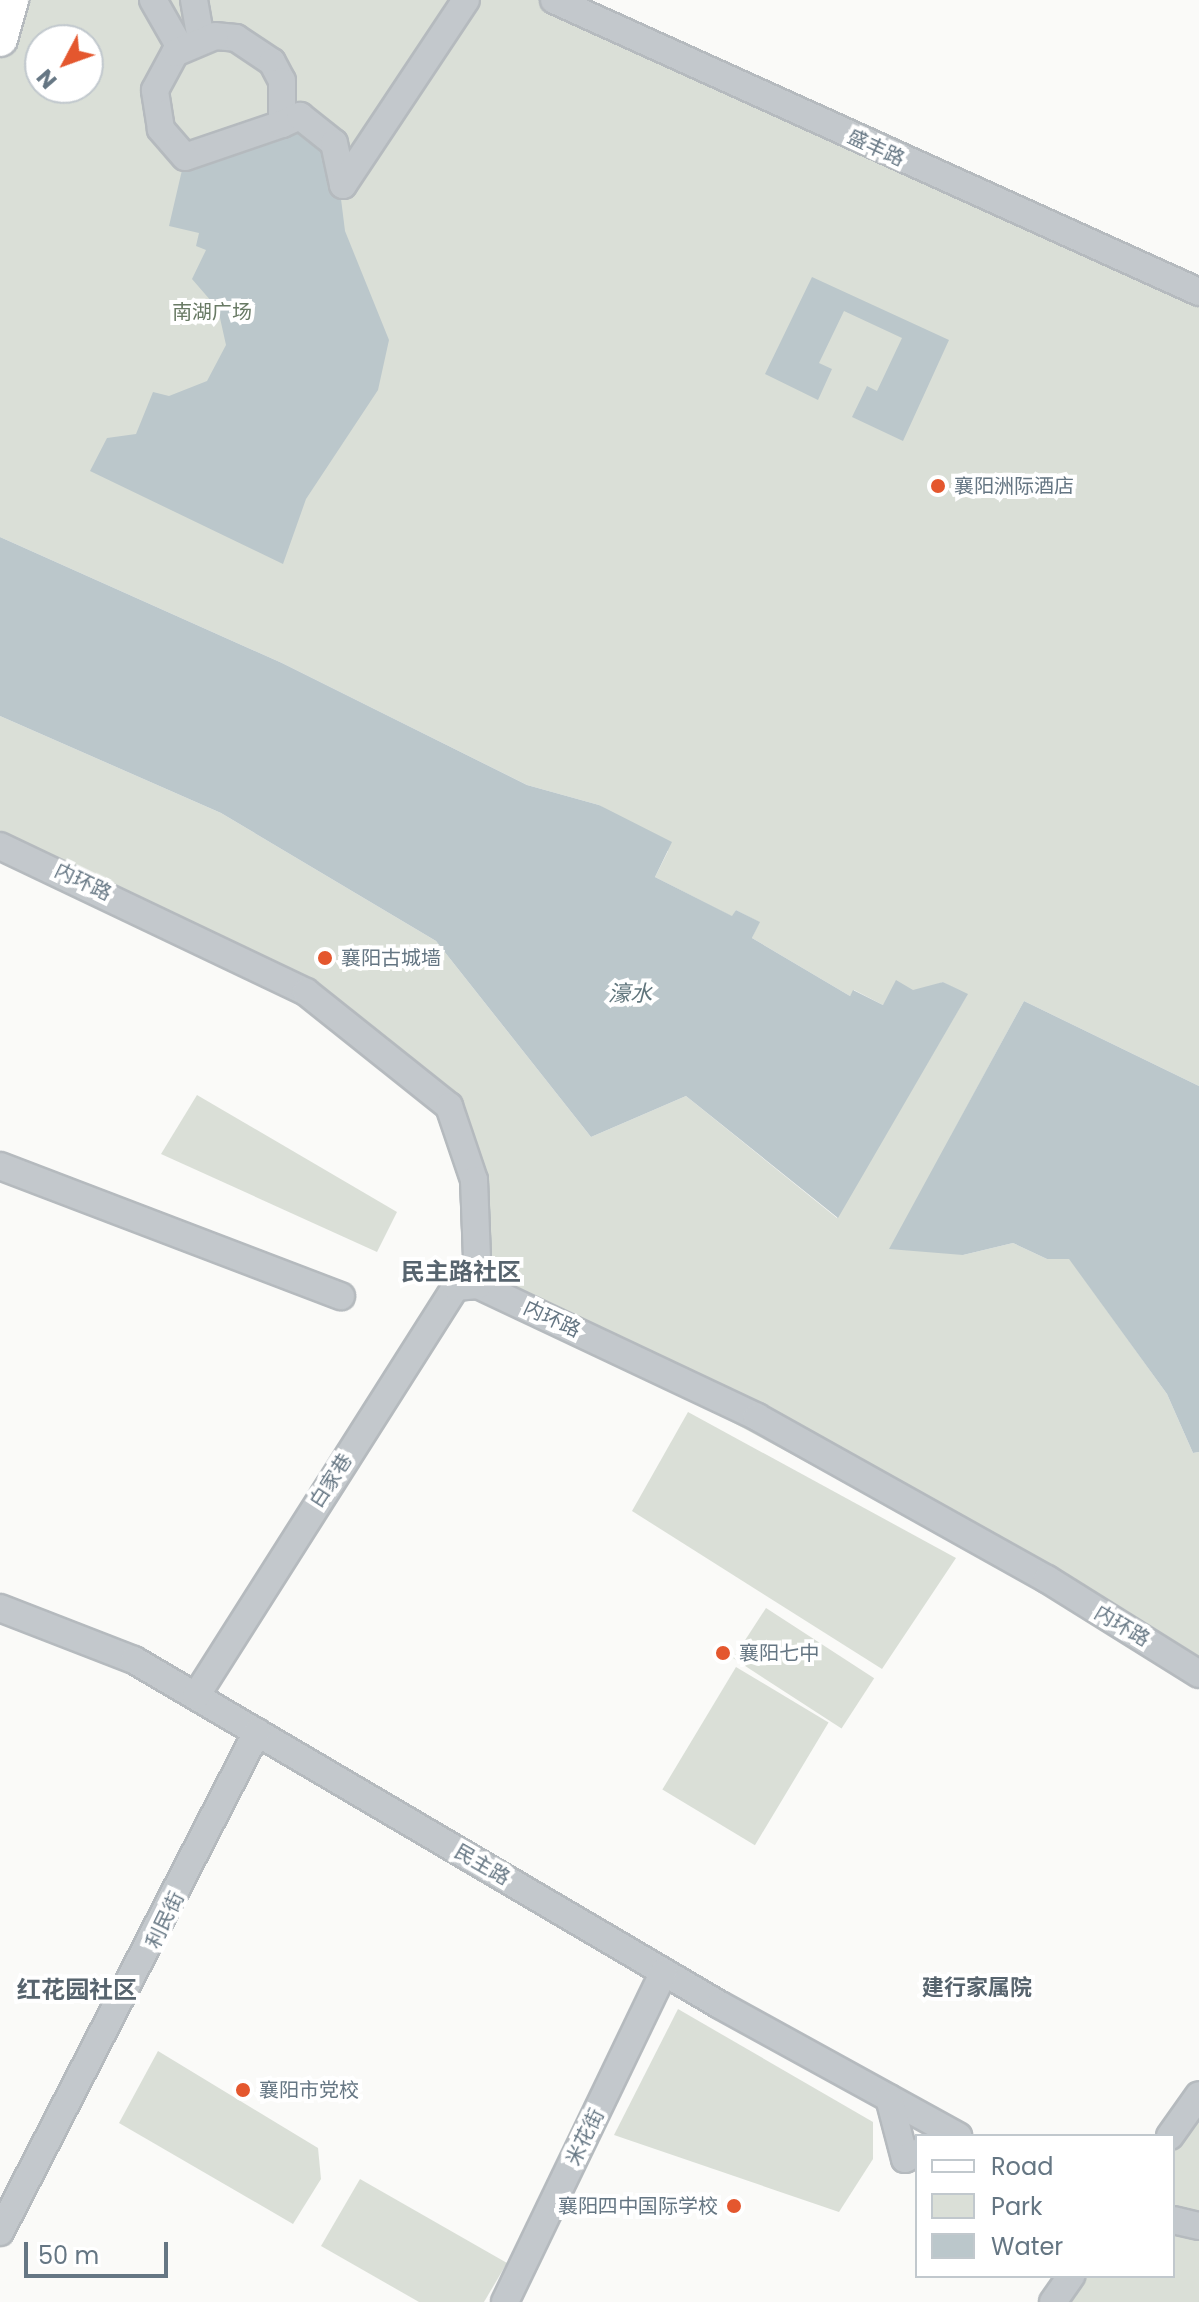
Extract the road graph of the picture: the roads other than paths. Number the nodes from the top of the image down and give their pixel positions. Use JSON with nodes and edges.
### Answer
{"nodes":[{"id":1,"x":11,"y":0,"type":"edge"},
{"id":2,"x":153,"y":0,"type":"edge"},
{"id":3,"x":194,"y":0,"type":"edge"},
{"id":4,"x":466,"y":0,"type":"edge"},
{"id":5,"x":554,"y":0,"type":"edge"},
{"id":6,"x":0,"y":39,"type":"edge"},
{"id":7,"x":191,"y":44,"type":"junction"},
{"id":8,"x":282,"y":124,"type":"junction"},
{"id":9,"x":1199,"y":292,"type":"edge"},
{"id":10,"x":0,"y":846,"type":"edge"},
{"id":11,"x":0,"y":1166,"type":"edge"},
{"id":12,"x":478,"y":1285,"type":"junction"},
{"id":13,"x":341,"y":1296,"type":"dead end"},
{"id":14,"x":0,"y":1608,"type":"edge"},
{"id":15,"x":1199,"y":1674,"type":"edge"},
{"id":16,"x":196,"y":1696,"type":"junction"},
{"id":17,"x":257,"y":1732,"type":"junction"},
{"id":18,"x":664,"y":1972,"type":"junction"},
{"id":19,"x":1199,"y":2095,"type":"edge"},
{"id":20,"x":889,"y":2098,"type":"junction"},
{"id":21,"x":953,"y":2134,"type":"edge"},
{"id":22,"x":1171,"y":2134,"type":"edge"},
{"id":23,"x":915,"y":2154,"type":"edge"},
{"id":24,"x":1175,"y":2220,"type":"edge"},
{"id":25,"x":1199,"y":2226,"type":"edge"},
{"id":26,"x":0,"y":2232,"type":"edge"},
{"id":27,"x":1070,"y":2278,"type":"edge"},
{"id":28,"x":505,"y":2302,"type":"edge"},
{"id":29,"x":1053,"y":2302,"type":"edge"}],
"edges":[{"from":1,"to":6,"type":"main road"},
{"from":2,"to":7,"type":"street"},
{"from":3,"to":7,"type":"street"},
{"from":4,"to":8,"type":"street"},
{"from":5,"to":9,"type":"street","name":"盛丰路"},
{"from":7,"to":8,"type":"street"},
{"from":7,"to":8,"type":"street"},
{"from":10,"to":12,"type":"street","name":"内环路"},
{"from":11,"to":13,"type":"street"},
{"from":12,"to":15,"type":"street","name":"内环路"},
{"from":12,"to":16,"type":"street","name":"白家巷"},
{"from":14,"to":16,"type":"street","name":"民主路"},
{"from":16,"to":17,"type":"street","name":"民主路"},
{"from":17,"to":18,"type":"street","name":"民主路"},
{"from":17,"to":26,"type":"street","name":"利民街"},
{"from":18,"to":20,"type":"street","name":"民主路"},
{"from":18,"to":28,"type":"street","name":"米花街"},
{"from":19,"to":22,"type":"street"},
{"from":20,"to":21,"type":"street","name":"民主路"},
{"from":20,"to":23,"type":"street"},
{"from":24,"to":25,"type":"street"},
{"from":27,"to":29,"type":"street"}]}
